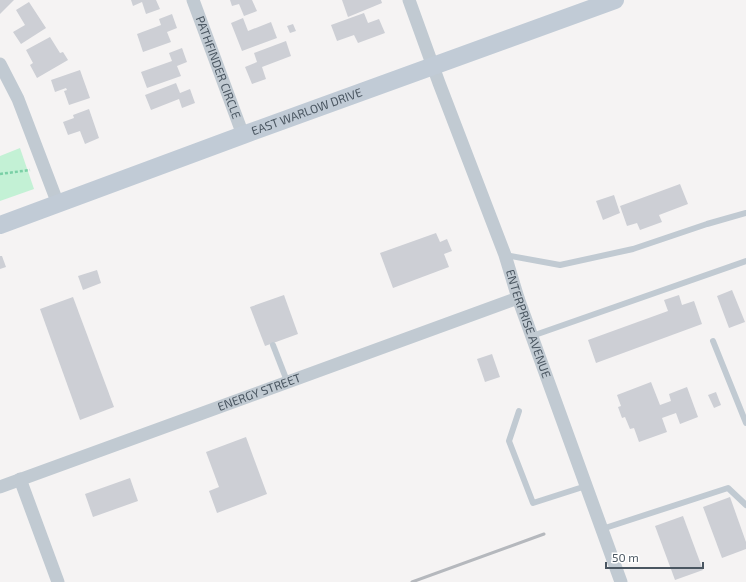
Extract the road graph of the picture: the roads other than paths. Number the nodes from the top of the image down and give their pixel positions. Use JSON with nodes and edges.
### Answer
{"nodes":[{"id":1,"x":193,"y":0,"type":"edge"},
{"id":2,"x":409,"y":0,"type":"edge"},
{"id":3,"x":615,"y":0,"type":"edge"},
{"id":4,"x":0,"y":64,"type":"edge"},
{"id":5,"x":433,"y":66,"type":"junction"},
{"id":6,"x":243,"y":135,"type":"junction"},
{"id":7,"x":58,"y":204,"type":"junction"},
{"id":8,"x":746,"y":213,"type":"edge"},
{"id":9,"x":0,"y":225,"type":"edge"},
{"id":10,"x":505,"y":255,"type":"junction"},
{"id":11,"x":746,"y":261,"type":"edge"},
{"id":12,"x":518,"y":298,"type":"junction"},
{"id":13,"x":532,"y":336,"type":"junction"},
{"id":14,"x":714,"y":341,"type":"dead end"},
{"id":15,"x":273,"y":345,"type":"dead end"},
{"id":16,"x":287,"y":381,"type":"junction"},
{"id":17,"x":519,"y":411,"type":"dead end"},
{"id":18,"x":746,"y":423,"type":"edge"},
{"id":19,"x":20,"y":479,"type":"junction"},
{"id":20,"x":0,"y":486,"type":"edge"},
{"id":21,"x":586,"y":486,"type":"junction"},
{"id":22,"x":746,"y":505,"type":"edge"},
{"id":23,"x":602,"y":529,"type":"junction"},
{"id":24,"x":58,"y":582,"type":"edge"},
{"id":25,"x":621,"y":582,"type":"edge"}],
"edges":[{"from":1,"to":6,"type":"street","name":"PATHFINDER CIRCLE"},
{"from":2,"to":5,"type":"street"},
{"from":3,"to":5,"type":"street","name":"EAST WARLOW DRIVE"},
{"from":4,"to":7,"type":"street"},
{"from":5,"to":6,"type":"street","name":"EAST WARLOW DRIVE"},
{"from":5,"to":10,"type":"street","name":"ENTERPRISE AVENUE"},
{"from":6,"to":7,"type":"street","name":"EAST WARLOW DRIVE"},
{"from":7,"to":9,"type":"street","name":"EAST WARLOW DRIVE"},
{"from":8,"to":10,"type":"lane"},
{"from":10,"to":12,"type":"street","name":"ENTERPRISE AVENUE"},
{"from":11,"to":13,"type":"lane"},
{"from":12,"to":13,"type":"street","name":"ENTERPRISE AVENUE"},
{"from":12,"to":16,"type":"street","name":"ENERGY STREET"},
{"from":13,"to":21,"type":"street","name":"ENTERPRISE AVENUE"},
{"from":14,"to":18,"type":"lane"},
{"from":15,"to":16,"type":"lane"},
{"from":16,"to":19,"type":"street","name":"ENERGY STREET"},
{"from":17,"to":21,"type":"lane"},
{"from":19,"to":20,"type":"street","name":"ENERGY STREET"},
{"from":19,"to":24,"type":"street"},
{"from":21,"to":23,"type":"street","name":"ENTERPRISE AVENUE"},
{"from":22,"to":23,"type":"lane"},
{"from":23,"to":25,"type":"street","name":"ENTERPRISE AVENUE"}]}
